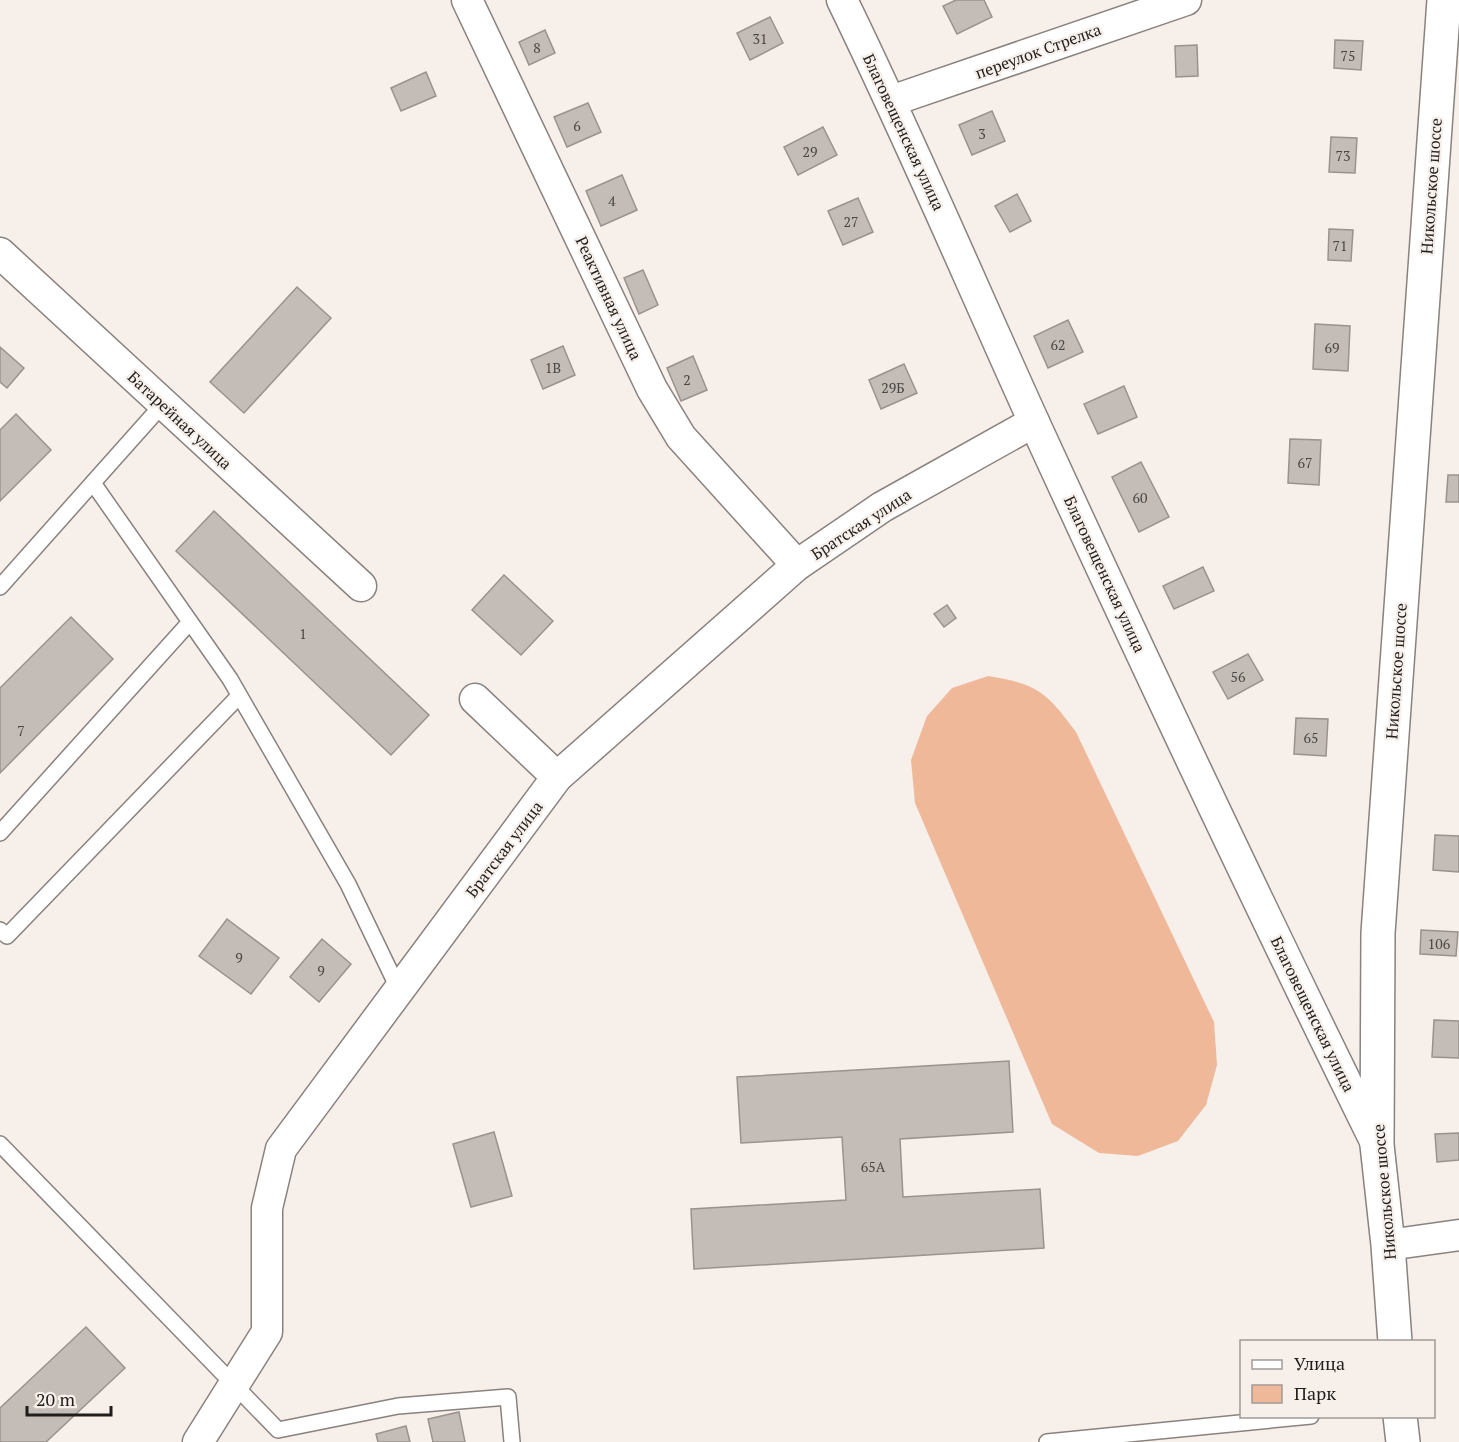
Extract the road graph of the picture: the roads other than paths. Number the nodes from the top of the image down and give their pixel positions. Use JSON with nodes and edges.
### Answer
{"nodes":[{"id":1,"x":466,"y":0,"type":"edge"},
{"id":2,"x":842,"y":0,"type":"edge"},
{"id":3,"x":1444,"y":0,"type":"edge"},
{"id":4,"x":1169,"y":2,"type":"edge"},
{"id":5,"x":891,"y":101,"type":"junction"},
{"id":6,"x":0,"y":253,"type":"edge"},
{"id":7,"x":163,"y":404,"type":"junction"},
{"id":8,"x":1034,"y":422,"type":"junction"},
{"id":9,"x":93,"y":483,"type":"junction"},
{"id":10,"x":797,"y":565,"type":"junction"},
{"id":11,"x":361,"y":586,"type":"dead end"},
{"id":12,"x":0,"y":587,"type":"edge"},
{"id":13,"x":190,"y":622,"type":"junction"},
{"id":14,"x":239,"y":696,"type":"junction"},
{"id":15,"x":475,"y":699,"type":"dead end"},
{"id":16,"x":557,"y":777,"type":"junction"},
{"id":17,"x":0,"y":833,"type":"edge"},
{"id":18,"x":0,"y":930,"type":"edge"},
{"id":19,"x":399,"y":990,"type":"junction"},
{"id":20,"x":0,"y":1144,"type":"edge"},
{"id":21,"x":1377,"y":1145,"type":"junction"},
{"id":22,"x":1459,"y":1235,"type":"edge"},
{"id":23,"x":1388,"y":1245,"type":"junction"},
{"id":24,"x":1395,"y":1340,"type":"edge"},
{"id":25,"x":235,"y":1385,"type":"junction"},
{"id":26,"x":1291,"y":1418,"type":"edge"},
{"id":27,"x":1400,"y":1418,"type":"edge"},
{"id":28,"x":198,"y":1442,"type":"edge"},
{"id":29,"x":512,"y":1442,"type":"edge"},
{"id":30,"x":1047,"y":1442,"type":"edge"},
{"id":31,"x":1403,"y":1442,"type":"edge"}],
"edges":[{"from":1,"to":10,"type":"street","name":"Реактивная улица"},
{"from":2,"to":5,"type":"street","name":"Благовещенская улица"},
{"from":3,"to":21,"type":"street","name":"Никольское шоссе"},
{"from":4,"to":5,"type":"street","name":"переулок Стрелка"},
{"from":5,"to":8,"type":"street","name":"Благовещенская улица"},
{"from":6,"to":7,"type":"street","name":"Батарейная улица"},
{"from":7,"to":9,"type":"lane"},
{"from":7,"to":11,"type":"street","name":"Батарейная улица"},
{"from":8,"to":10,"type":"street","name":"Братская улица"},
{"from":8,"to":21,"type":"street","name":"Благовещенская улица"},
{"from":9,"to":12,"type":"lane"},
{"from":9,"to":13,"type":"lane"},
{"from":10,"to":16,"type":"street","name":"Братская улица"},
{"from":13,"to":14,"type":"lane"},
{"from":13,"to":17,"type":"lane"},
{"from":14,"to":18,"type":"lane"},
{"from":14,"to":19,"type":"lane"},
{"from":15,"to":16,"type":"street"},
{"from":16,"to":19,"type":"street","name":"Братская улица"},
{"from":19,"to":25,"type":"street","name":"Братская улица"},
{"from":20,"to":25,"type":"lane"},
{"from":21,"to":23,"type":"street","name":"Никольское шоссе"},
{"from":22,"to":23,"type":"street"},
{"from":23,"to":24,"type":"street","name":"Никольское шоссе"},
{"from":25,"to":28,"type":"street","name":"Братская улица"},
{"from":25,"to":29,"type":"lane"},
{"from":26,"to":30,"type":"lane"},
{"from":27,"to":31,"type":"street"}]}
